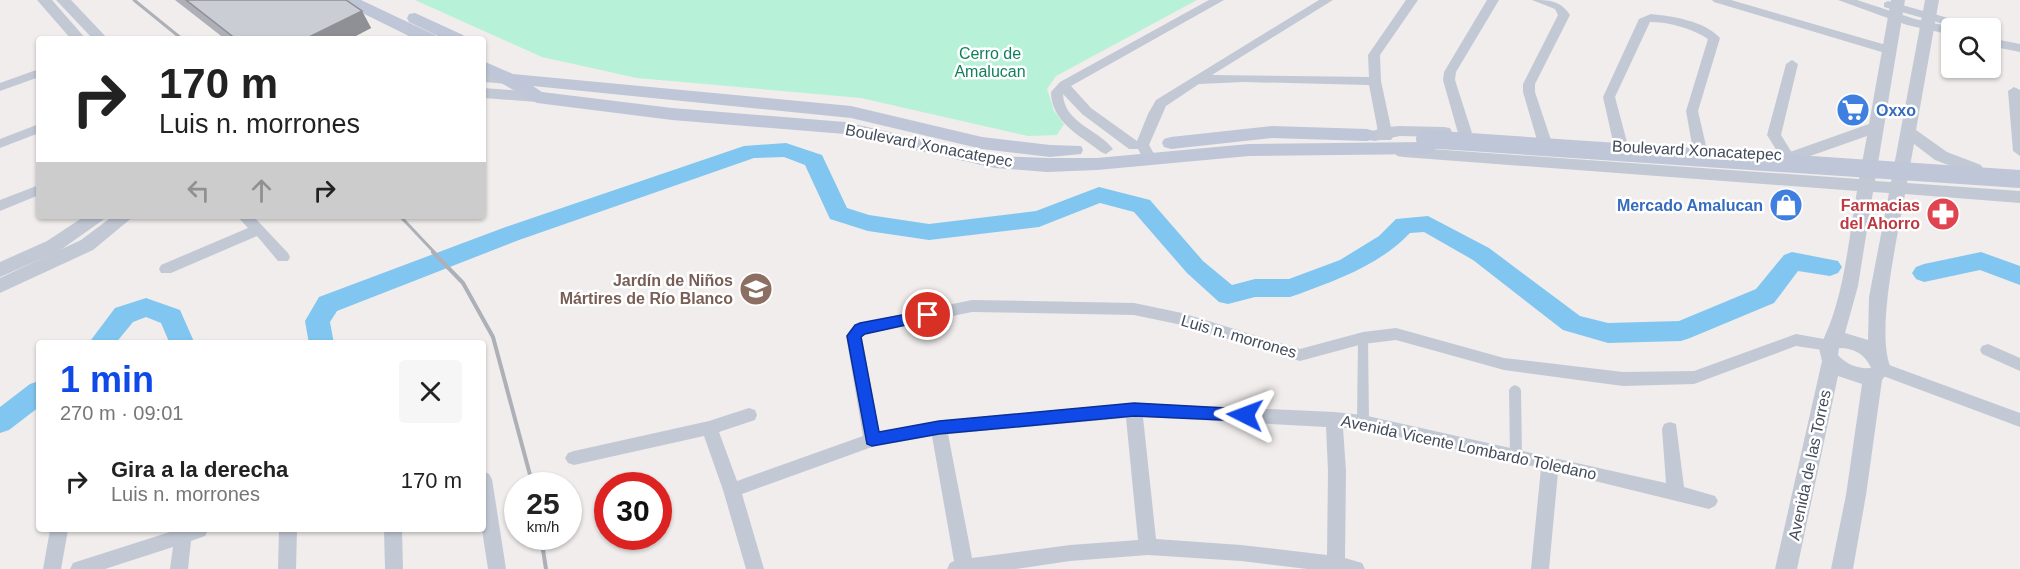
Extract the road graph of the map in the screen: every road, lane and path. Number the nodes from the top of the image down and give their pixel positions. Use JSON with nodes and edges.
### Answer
{"nodes":[{"id":1,"x":44,"y":0,"type":"edge"},
{"id":2,"x":63,"y":0,"type":"edge"},
{"id":3,"x":348,"y":0,"type":"edge"},
{"id":4,"x":377,"y":0,"type":"edge"},
{"id":5,"x":1218,"y":0,"type":"edge"},
{"id":6,"x":1327,"y":0,"type":"edge"},
{"id":7,"x":1413,"y":0,"type":"edge"},
{"id":8,"x":1493,"y":0,"type":"edge"},
{"id":9,"x":1538,"y":0,"type":"edge"},
{"id":10,"x":1718,"y":0,"type":"edge"},
{"id":11,"x":1844,"y":0,"type":"edge"},
{"id":12,"x":1870,"y":0,"type":"edge"},
{"id":13,"x":1932,"y":0,"type":"edge"},
{"id":14,"x":1896,"y":7,"type":"edge"},
{"id":15,"x":1928,"y":21,"type":"junction"},
{"id":16,"x":1941,"y":23,"type":"edge"},
{"id":17,"x":1941,"y":26,"type":"edge"},
{"id":18,"x":76,"y":36,"type":"edge"},
{"id":19,"x":98,"y":36,"type":"edge"},
{"id":20,"x":423,"y":36,"type":"edge"},
{"id":21,"x":451,"y":36,"type":"edge"},
{"id":22,"x":2001,"y":36,"type":"edge"},
{"id":23,"x":2020,"y":40,"type":"edge"},
{"id":24,"x":2001,"y":44,"type":"edge"},
{"id":25,"x":2020,"y":48,"type":"edge"},
{"id":26,"x":1889,"y":50,"type":"junction"},
{"id":27,"x":486,"y":54,"type":"edge"},
{"id":28,"x":1230,"y":58,"type":"junction"},
{"id":29,"x":1792,"y":64,"type":"dead end"},
{"id":30,"x":486,"y":68,"type":"edge"},
{"id":31,"x":36,"y":74,"type":"edge"},
{"id":32,"x":486,"y":77,"type":"edge"},
{"id":33,"x":1244,"y":78,"type":"junction"},
{"id":34,"x":509,"y":79,"type":"junction"},
{"id":35,"x":1198,"y":80,"type":"junction"},
{"id":36,"x":1375,"y":81,"type":"junction"},
{"id":37,"x":1064,"y":85,"type":"junction"},
{"id":38,"x":0,"y":87,"type":"edge"},
{"id":39,"x":542,"y":90,"type":"junction"},
{"id":40,"x":2014,"y":91,"type":"dead end"},
{"id":41,"x":486,"y":93,"type":"edge"},
{"id":42,"x":2018,"y":122,"type":"edge"},
{"id":43,"x":1876,"y":127,"type":"junction"},
{"id":44,"x":36,"y":129,"type":"edge"},
{"id":45,"x":1908,"y":132,"type":"junction"},
{"id":46,"x":1465,"y":133,"type":"junction"},
{"id":47,"x":1382,"y":138,"type":"junction"},
{"id":48,"x":1544,"y":140,"type":"junction"},
{"id":49,"x":1584,"y":143,"type":"junction"},
{"id":50,"x":0,"y":144,"type":"edge"},
{"id":51,"x":1426,"y":144,"type":"junction"},
{"id":52,"x":1621,"y":146,"type":"junction"},
{"id":53,"x":1106,"y":149,"type":"junction"},
{"id":54,"x":1142,"y":150,"type":"junction"},
{"id":55,"x":1700,"y":150,"type":"junction"},
{"id":56,"x":2020,"y":151,"type":"edge"},
{"id":57,"x":1799,"y":156,"type":"junction"},
{"id":58,"x":1871,"y":162,"type":"junction"},
{"id":59,"x":1903,"y":164,"type":"junction"},
{"id":60,"x":1592,"y":165,"type":"junction"},
{"id":61,"x":1935,"y":166,"type":"junction"},
{"id":62,"x":1975,"y":169,"type":"junction"},
{"id":63,"x":2020,"y":173,"type":"edge"},
{"id":64,"x":2020,"y":179,"type":"edge"},
{"id":65,"x":1827,"y":182,"type":"junction"},
{"id":66,"x":1866,"y":184,"type":"junction"},
{"id":67,"x":1898,"y":187,"type":"junction"},
{"id":68,"x":2020,"y":189,"type":"edge"},
{"id":69,"x":36,"y":191,"type":"edge"},
{"id":70,"x":1950,"y":192,"type":"junction"},
{"id":71,"x":2020,"y":197,"type":"edge"},
{"id":72,"x":0,"y":206,"type":"edge"},
{"id":73,"x":93,"y":219,"type":"edge"},
{"id":74,"x":121,"y":219,"type":"edge"},
{"id":75,"x":247,"y":219,"type":"edge"},
{"id":76,"x":259,"y":229,"type":"junction"},
{"id":77,"x":283,"y":257,"type":"dead end"},
{"id":78,"x":166,"y":269,"type":"dead end"},
{"id":79,"x":0,"y":270,"type":"edge"},
{"id":80,"x":0,"y":286,"type":"edge"},
{"id":81,"x":1849,"y":286,"type":"junction"},
{"id":82,"x":1878,"y":297,"type":"junction"},
{"id":83,"x":1363,"y":338,"type":"junction"},
{"id":84,"x":1832,"y":349,"type":"junction"},
{"id":85,"x":1988,"y":350,"type":"dead end"},
{"id":86,"x":2020,"y":365,"type":"edge"},
{"id":87,"x":1877,"y":367,"type":"junction"},
{"id":88,"x":1515,"y":390,"type":"dead end"},
{"id":89,"x":1134,"y":410,"type":"junction"},
{"id":90,"x":749,"y":414,"type":"dead end"},
{"id":91,"x":1334,"y":419,"type":"junction"},
{"id":92,"x":2020,"y":420,"type":"edge"},
{"id":93,"x":1363,"y":422,"type":"junction"},
{"id":94,"x":709,"y":428,"type":"junction"},
{"id":95,"x":939,"y":428,"type":"junction"},
{"id":96,"x":1670,"y":429,"type":"dead end"},
{"id":97,"x":872,"y":440,"type":"junction"},
{"id":98,"x":1516,"y":456,"type":"junction"},
{"id":99,"x":574,"y":458,"type":"dead end"},
{"id":100,"x":1550,"y":463,"type":"junction"},
{"id":101,"x":732,"y":489,"type":"junction"},
{"id":102,"x":1676,"y":493,"type":"junction"},
{"id":103,"x":486,"y":498,"type":"edge"},
{"id":104,"x":1709,"y":501,"type":"dead end"},
{"id":105,"x":59,"y":532,"type":"edge"},
{"id":106,"x":191,"y":532,"type":"edge"},
{"id":107,"x":288,"y":532,"type":"edge"},
{"id":108,"x":393,"y":532,"type":"edge"},
{"id":109,"x":1148,"y":547,"type":"junction"},
{"id":110,"x":1336,"y":564,"type":"junction"},
{"id":111,"x":960,"y":568,"type":"edge"},
{"id":112,"x":52,"y":569,"type":"edge"},
{"id":113,"x":79,"y":569,"type":"edge"},
{"id":114,"x":179,"y":569,"type":"edge"},
{"id":115,"x":287,"y":569,"type":"edge"},
{"id":116,"x":394,"y":569,"type":"edge"},
{"id":117,"x":497,"y":569,"type":"edge"},
{"id":118,"x":755,"y":569,"type":"edge"},
{"id":119,"x":1356,"y":569,"type":"edge"},
{"id":120,"x":1540,"y":569,"type":"edge"},
{"id":121,"x":1786,"y":569,"type":"edge"},
{"id":122,"x":1842,"y":569,"type":"edge"}],
"edges":[{"from":1,"to":18,"type":"street"},
{"from":2,"to":19,"type":"street"},
{"from":3,"to":20,"type":"main road"},
{"from":4,"to":21,"type":"main road"},
{"from":5,"to":37,"type":"street"},
{"from":6,"to":28,"type":"street"},
{"from":7,"to":36,"type":"street"},
{"from":8,"to":46,"type":"street"},
{"from":9,"to":48,"type":"street"},
{"from":10,"to":26,"type":"street"},
{"from":11,"to":14,"type":"street"},
{"from":12,"to":14,"type":"street"},
{"from":13,"to":15,"type":"street"},
{"from":14,"to":15,"type":"street"},
{"from":14,"to":26,"type":"street","name":"Avenida de las Torres"},
{"from":15,"to":16,"type":"street"},
{"from":15,"to":17,"type":"street"},
{"from":15,"to":45,"type":"street"},
{"from":22,"to":23,"type":"street"},
{"from":24,"to":25,"type":"street"},
{"from":26,"to":43,"type":"street","name":"Avenida de las Torres"},
{"from":27,"to":39,"type":"main road","name":"Boulevard Xonacatepec"},
{"from":28,"to":33,"type":"street"},
{"from":28,"to":35,"type":"street"},
{"from":29,"to":57,"type":"street"},
{"from":30,"to":34,"type":"main road","name":"Boulevard Xonacatepec"},
{"from":31,"to":38,"type":"street"},
{"from":32,"to":34,"type":"street"},
{"from":33,"to":35,"type":"street"},
{"from":33,"to":36,"type":"street"},
{"from":34,"to":39,"type":"main road","name":"Boulevard Xonacatepec"},
{"from":35,"to":54,"type":"street"},
{"from":36,"to":47,"type":"street"},
{"from":37,"to":53,"type":"street"},
{"from":37,"to":54,"type":"street"},
{"from":39,"to":41,"type":"street"},
{"from":39,"to":53,"type":"main road","name":"Boulevard Xonacatepec"},
{"from":39,"to":54,"type":"main road","name":"Boulevard Xonacatepec"},
{"from":40,"to":42,"type":"street"},
{"from":42,"to":56,"type":"street"},
{"from":43,"to":57,"type":"street"},
{"from":43,"to":58,"type":"street","name":"Avenida de las Torres"},
{"from":44,"to":50,"type":"street"},
{"from":45,"to":59,"type":"street"},
{"from":45,"to":62,"type":"street"},
{"from":46,"to":47,"type":"street","name":"Boulevard Xonacatepec"},
{"from":46,"to":48,"type":"street","name":"Boulevard Xonacatepec"},
{"from":47,"to":51,"type":"main road","name":"Boulevard Xonacatepec"},
{"from":47,"to":54,"type":"main road","name":"Boulevard Xonacatepec"},
{"from":47,"to":60,"type":"street","name":"Boulevard Xonacatepec"},
{"from":48,"to":49,"type":"street","name":"Boulevard Xonacatepec"},
{"from":49,"to":52,"type":"street","name":"Boulevard Xonacatepec"},
{"from":49,"to":60,"type":"street"},
{"from":51,"to":64,"type":"main road","name":"Boulevard Xonacatepec","bridge":true},
{"from":51,"to":68,"type":"main road","name":"Boulevard Xonacatepec"},
{"from":52,"to":55,"type":"street","name":"Boulevard Xonacatepec"},
{"from":52,"to":55,"type":"street"},
{"from":53,"to":54,"type":"main road","name":"Boulevard Xonacatepec"},
{"from":55,"to":57,"type":"street","name":"Boulevard Xonacatepec"},
{"from":57,"to":58,"type":"street","name":"Boulevard Xonacatepec"},
{"from":57,"to":65,"type":"street"},
{"from":58,"to":59,"type":"street","name":"Boulevard Xonacatepec"},
{"from":58,"to":66,"type":"street","name":"Avenida de las Torres"},
{"from":59,"to":61,"type":"street","name":"Boulevard Xonacatepec"},
{"from":59,"to":67,"type":"street"},
{"from":60,"to":65,"type":"street","name":"Boulevard Xonacatepec"},
{"from":61,"to":62,"type":"street","name":"Boulevard Xonacatepec"},
{"from":61,"to":70,"type":"street"},
{"from":62,"to":63,"type":"street","name":"Boulevard Xonacatepec"},
{"from":65,"to":66,"type":"street","name":"Boulevard Xonacatepec"},
{"from":66,"to":67,"type":"street","name":"Boulevard Xonacatepec"},
{"from":66,"to":81,"type":"street","name":"Avenida de las Torres"},
{"from":67,"to":70,"type":"street","name":"Boulevard Xonacatepec"},
{"from":67,"to":82,"type":"street"},
{"from":69,"to":72,"type":"street"},
{"from":70,"to":71,"type":"street","name":"Boulevard Xonacatepec"},
{"from":73,"to":79,"type":"street"},
{"from":74,"to":80,"type":"street"},
{"from":75,"to":76,"type":"street"},
{"from":76,"to":77,"type":"street"},
{"from":76,"to":78,"type":"street"},
{"from":81,"to":82,"type":"street"},
{"from":81,"to":84,"type":"street","name":"Avenida de las Torres"},
{"from":82,"to":87,"type":"street"},
{"from":83,"to":84,"type":"street","name":"Luis n. morrones"},
{"from":83,"to":93,"type":"street"},
{"from":83,"to":97,"type":"street","name":"Luis n. morrones"},
{"from":84,"to":87,"type":"street"},
{"from":84,"to":87,"type":"street"},
{"from":84,"to":121,"type":"street","name":"Avenida de las Torres"},
{"from":85,"to":86,"type":"street"},
{"from":87,"to":92,"type":"street"},
{"from":87,"to":122,"type":"street"},
{"from":88,"to":98,"type":"street"},
{"from":89,"to":91,"type":"street","name":"Avenida Vicente Lombardo Toledano"},
{"from":89,"to":95,"type":"street","name":"Avenida Vicente Lombardo Toledano"},
{"from":89,"to":109,"type":"street"},
{"from":90,"to":94,"type":"street"},
{"from":91,"to":93,"type":"street","name":"Avenida Vicente Lombardo Toledano"},
{"from":91,"to":110,"type":"street"},
{"from":93,"to":98,"type":"street","name":"Avenida Vicente Lombardo Toledano"},
{"from":94,"to":99,"type":"street"},
{"from":94,"to":101,"type":"street"},
{"from":95,"to":97,"type":"street","name":"Avenida Vicente Lombardo Toledano"},
{"from":95,"to":111,"type":"street"},
{"from":96,"to":102,"type":"street"},
{"from":97,"to":101,"type":"street","name":"Avenida Vicente Lombardo Toledano"},
{"from":98,"to":100,"type":"street","name":"Avenida Vicente Lombardo Toledano"},
{"from":100,"to":102,"type":"street","name":"Avenida Vicente Lombardo Toledano"},
{"from":100,"to":120,"type":"street"},
{"from":101,"to":118,"type":"street"},
{"from":102,"to":104,"type":"street","name":"Avenida Vicente Lombardo Toledano"},
{"from":103,"to":117,"type":"street"},
{"from":105,"to":112,"type":"street"},
{"from":106,"to":113,"type":"street"},
{"from":106,"to":114,"type":"street"},
{"from":107,"to":115,"type":"street"},
{"from":108,"to":116,"type":"street"},
{"from":109,"to":110,"type":"street"},
{"from":109,"to":111,"type":"street"},
{"from":110,"to":119,"type":"street"}]}
